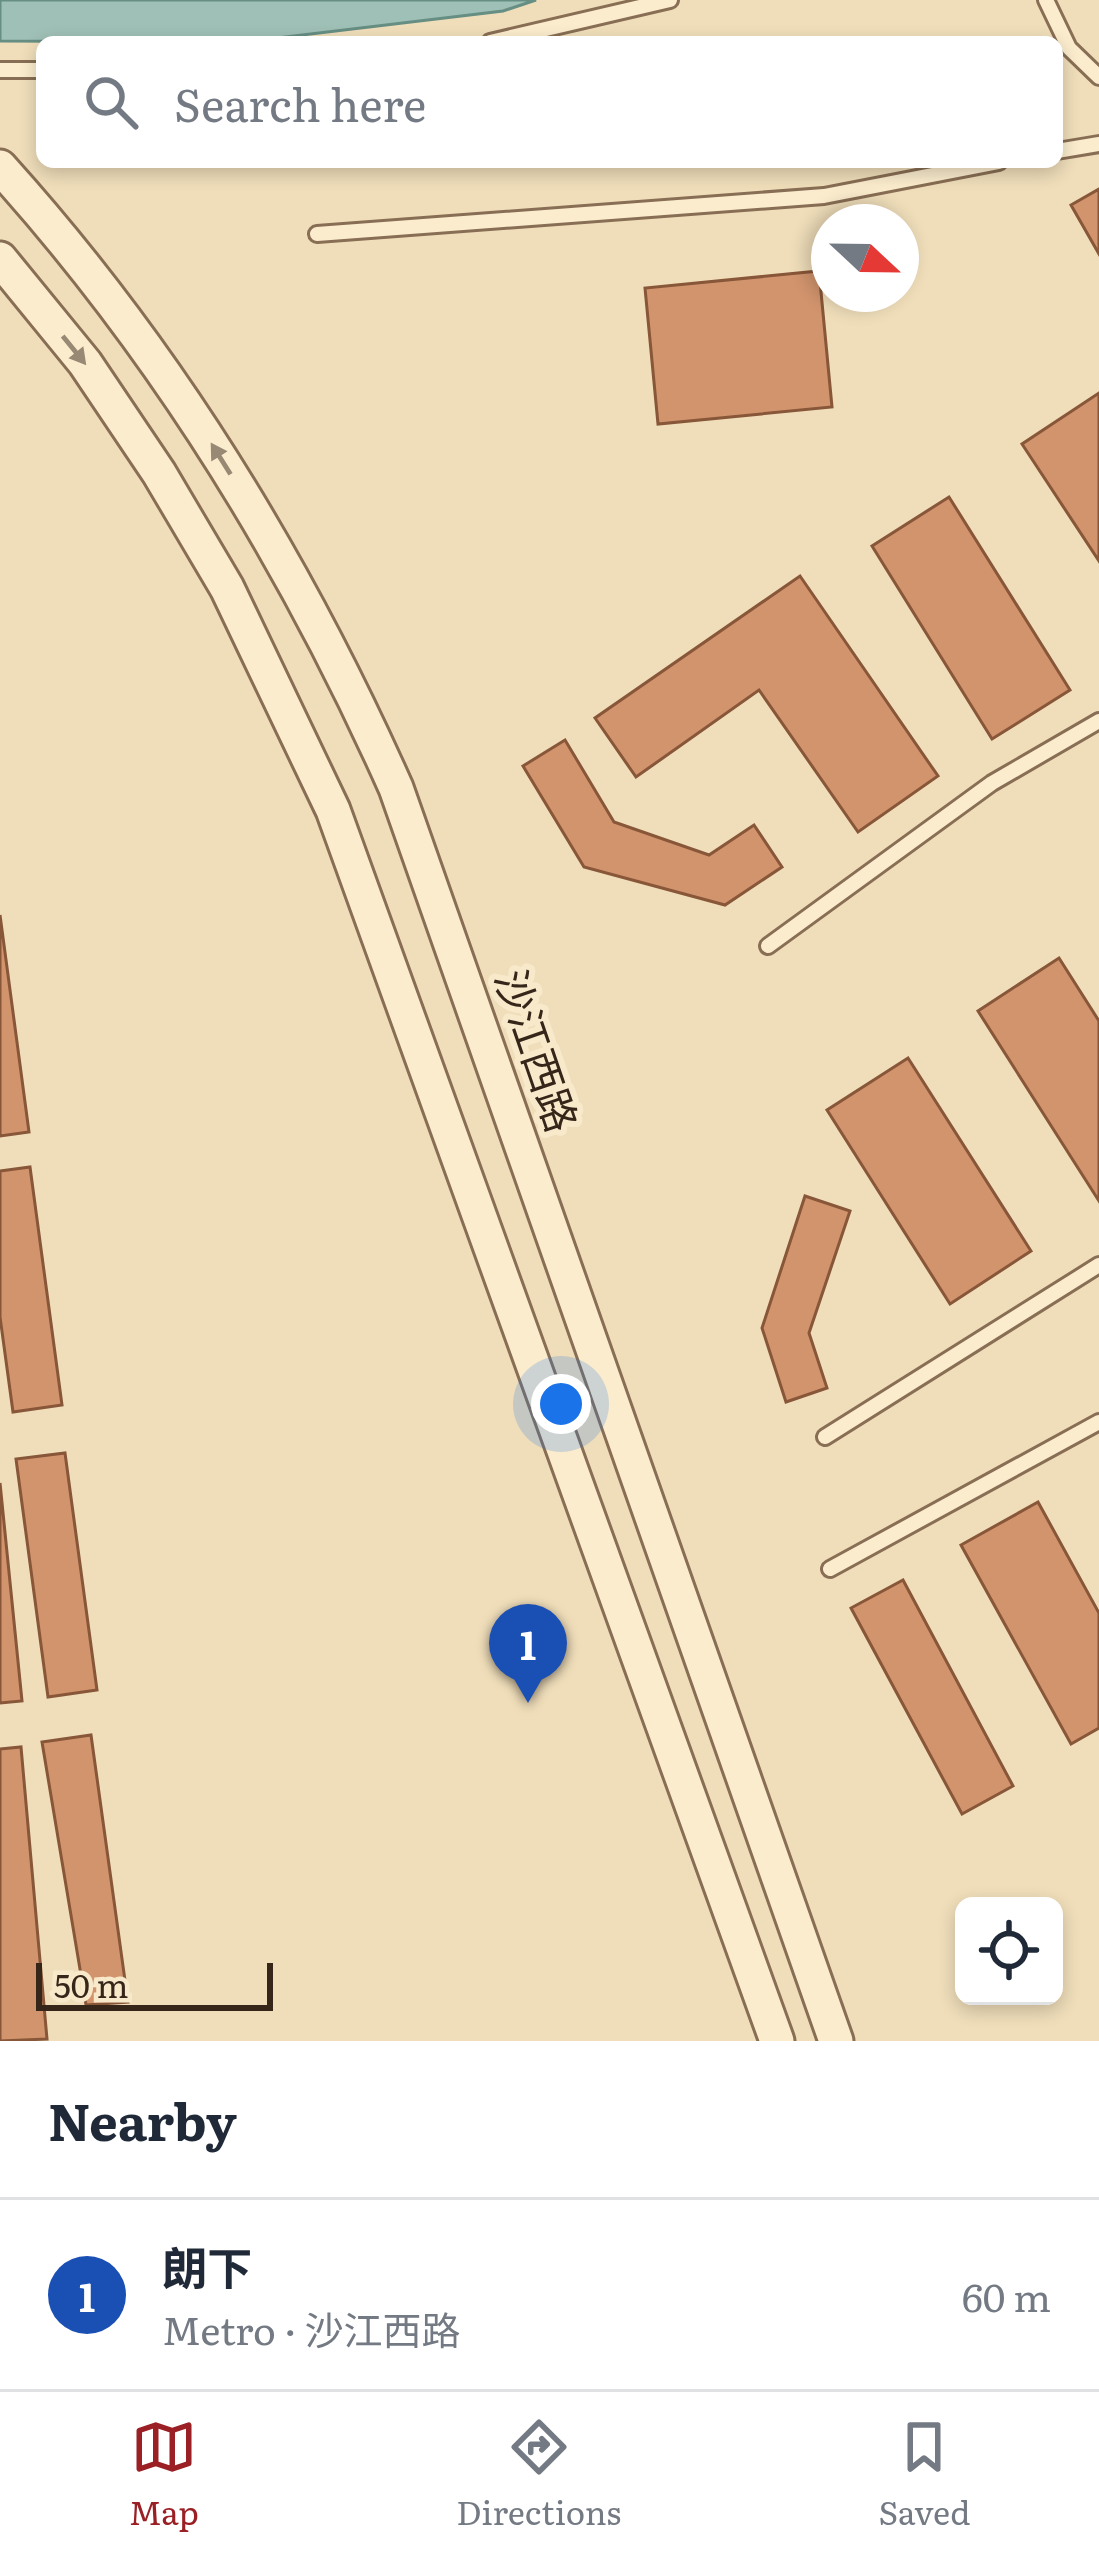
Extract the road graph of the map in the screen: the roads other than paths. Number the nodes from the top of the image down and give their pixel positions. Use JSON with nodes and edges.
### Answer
{"nodes":[{"id":1,"x":670,"y":0,"type":"edge"},
{"id":2,"x":1046,"y":0,"type":"edge"},
{"id":3,"x":516,"y":36,"type":"edge"},
{"id":4,"x":0,"y":70,"type":"edge"},
{"id":5,"x":36,"y":70,"type":"edge"},
{"id":6,"x":1099,"y":76,"type":"edge"},
{"id":7,"x":1099,"y":144,"type":"edge"},
{"id":8,"x":1063,"y":150,"type":"edge"},
{"id":9,"x":0,"y":167,"type":"edge"},
{"id":10,"x":968,"y":168,"type":"edge"},
{"id":11,"x":317,"y":234,"type":"dead end"},
{"id":12,"x":0,"y":259,"type":"edge"},
{"id":13,"x":1099,"y":721,"type":"edge"},
{"id":14,"x":768,"y":946,"type":"dead end"},
{"id":15,"x":1099,"y":1265,"type":"edge"},
{"id":16,"x":1099,"y":1422,"type":"edge"},
{"id":17,"x":825,"y":1437,"type":"dead end"},
{"id":18,"x":830,"y":1570,"type":"dead end"},
{"id":19,"x":777,"y":2041,"type":"edge"},
{"id":20,"x":836,"y":2041,"type":"edge"}],
"edges":[{"from":1,"to":3,"type":"lane"},
{"from":2,"to":6,"type":"lane"},
{"from":4,"to":5,"type":"lane"},
{"from":7,"to":8,"type":"lane"},
{"from":20,"to":9,"type":"street","name":"沙江西路","one_way":true},
{"from":10,"to":11,"type":"lane"},
{"from":12,"to":19,"type":"street","one_way":true},
{"from":13,"to":14,"type":"lane"},
{"from":15,"to":17,"type":"lane"},
{"from":16,"to":18,"type":"lane"}]}
